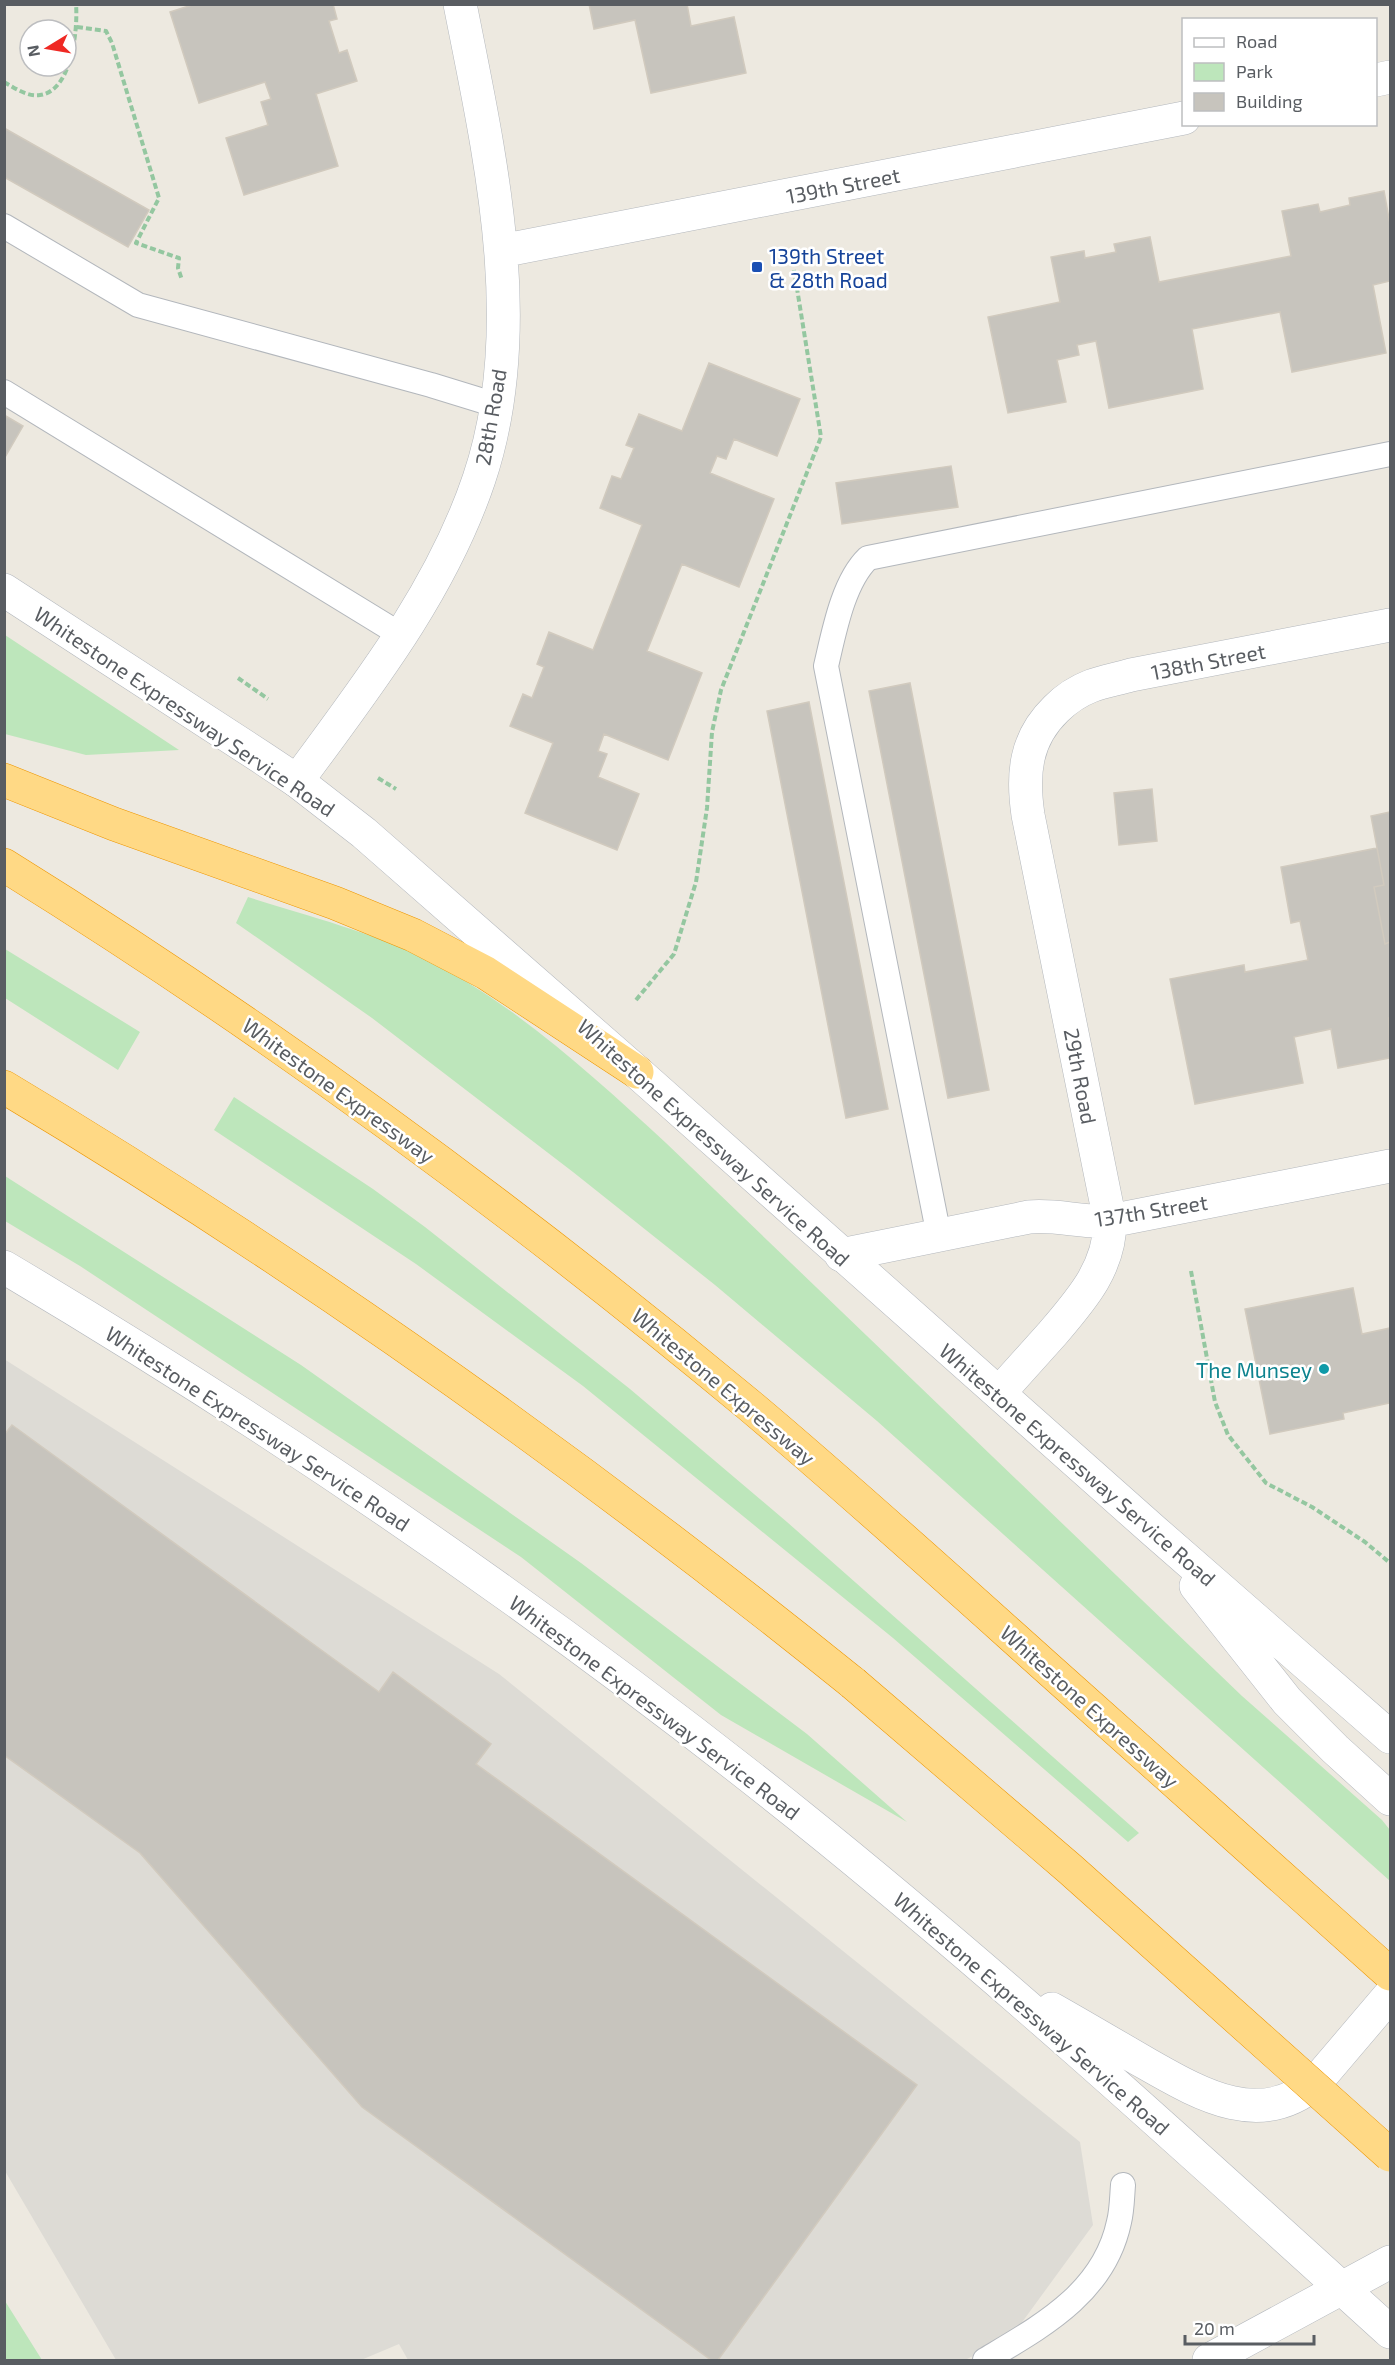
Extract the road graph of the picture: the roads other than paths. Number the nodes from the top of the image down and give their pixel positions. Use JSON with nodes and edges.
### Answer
{"nodes":[{"id":1,"x":460,"y":4,"type":"edge"},
{"id":2,"x":1182,"y":118,"type":"edge"},
{"id":3,"x":4,"y":226,"type":"edge"},
{"id":4,"x":501,"y":251,"type":"junction"},
{"id":5,"x":4,"y":392,"type":"edge"},
{"id":6,"x":496,"y":405,"type":"junction"},
{"id":7,"x":1390,"y":454,"type":"edge"},
{"id":8,"x":4,"y":590,"type":"edge"},
{"id":9,"x":1390,"y":625,"type":"edge"},
{"id":10,"x":401,"y":635,"type":"junction"},
{"id":11,"x":1040,"y":727,"type":"joint"},
{"id":12,"x":4,"y":780,"type":"edge"},
{"id":13,"x":297,"y":781,"type":"junction"},
{"id":14,"x":4,"y":865,"type":"edge"},
{"id":15,"x":637,"y":1072,"type":"junction"},
{"id":16,"x":4,"y":1087,"type":"edge"},
{"id":17,"x":1390,"y":1166,"type":"edge"},
{"id":18,"x":1110,"y":1221,"type":"junction"},
{"id":19,"x":939,"y":1236,"type":"junction"},
{"id":20,"x":841,"y":1255,"type":"junction"},
{"id":21,"x":4,"y":1267,"type":"edge"},
{"id":22,"x":999,"y":1393,"type":"junction"},
{"id":23,"x":1154,"y":1531,"type":"junction"},
{"id":24,"x":1390,"y":1737,"type":"edge"},
{"id":25,"x":1390,"y":1799,"type":"edge"},
{"id":26,"x":986,"y":1971,"type":"junction"},
{"id":27,"x":1390,"y":1974,"type":"edge"},
{"id":28,"x":1390,"y":1995,"type":"edge"},
{"id":29,"x":1390,"y":2155,"type":"edge"},
{"id":30,"x":1123,"y":2185,"type":"dead end"},
{"id":31,"x":1390,"y":2262,"type":"edge"},
{"id":32,"x":1343,"y":2289,"type":"junction"},
{"id":33,"x":1390,"y":2332,"type":"edge"},
{"id":34,"x":985,"y":2361,"type":"edge"},
{"id":35,"x":1209,"y":2361,"type":"edge"}],
"edges":[{"from":1,"to":4,"type":"main road","name":"28th Road"},
{"from":2,"to":4,"type":"main road","name":"139th Street"},
{"from":3,"to":6,"type":"lane"},
{"from":4,"to":6,"type":"main road","name":"28th Road"},
{"from":5,"to":10,"type":"lane"},
{"from":6,"to":10,"type":"main road","name":"28th Road"},
{"from":7,"to":19,"type":"lane"},
{"from":8,"to":13,"type":"main road","name":"Whitestone Expressway Service Road"},
{"from":9,"to":11,"type":"main road","name":"138th Street"},
{"from":10,"to":13,"type":"main road","name":"28th Road"},
{"from":11,"to":18,"type":"main road","name":"29th Road"},
{"from":12,"to":15,"type":"highway"},
{"from":13,"to":15,"type":"main road","name":"Whitestone Expressway Service Road"},
{"from":14,"to":27,"type":"highway","name":"Whitestone Expressway"},
{"from":15,"to":20,"type":"main road","name":"Whitestone Expressway Service Road"},
{"from":16,"to":29,"type":"highway","bridge":true},
{"from":17,"to":18,"type":"main road","name":"137th Street"},
{"from":18,"to":19,"type":"main road","name":"137th Street"},
{"from":18,"to":22,"type":"main road","name":"29th Road"},
{"from":19,"to":20,"type":"main road","name":"137th Street"},
{"from":20,"to":22,"type":"main road","name":"Whitestone Expressway Service Road"},
{"from":21,"to":26,"type":"main road","name":"Whitestone Expressway Service Road"},
{"from":22,"to":23,"type":"main road","name":"Whitestone Expressway Service Road"},
{"from":23,"to":24,"type":"main road","name":"Whitestone Expressway Service Road"},
{"from":23,"to":25,"type":"main road"},
{"from":26,"to":28,"type":"main road"},
{"from":26,"to":32,"type":"main road","name":"Whitestone Expressway Service Road"},
{"from":30,"to":34,"type":"lane"},
{"from":31,"to":32,"type":"main road"},
{"from":32,"to":33,"type":"main road","name":"Whitestone Expressway Service Road"},
{"from":32,"to":35,"type":"main road"}]}
